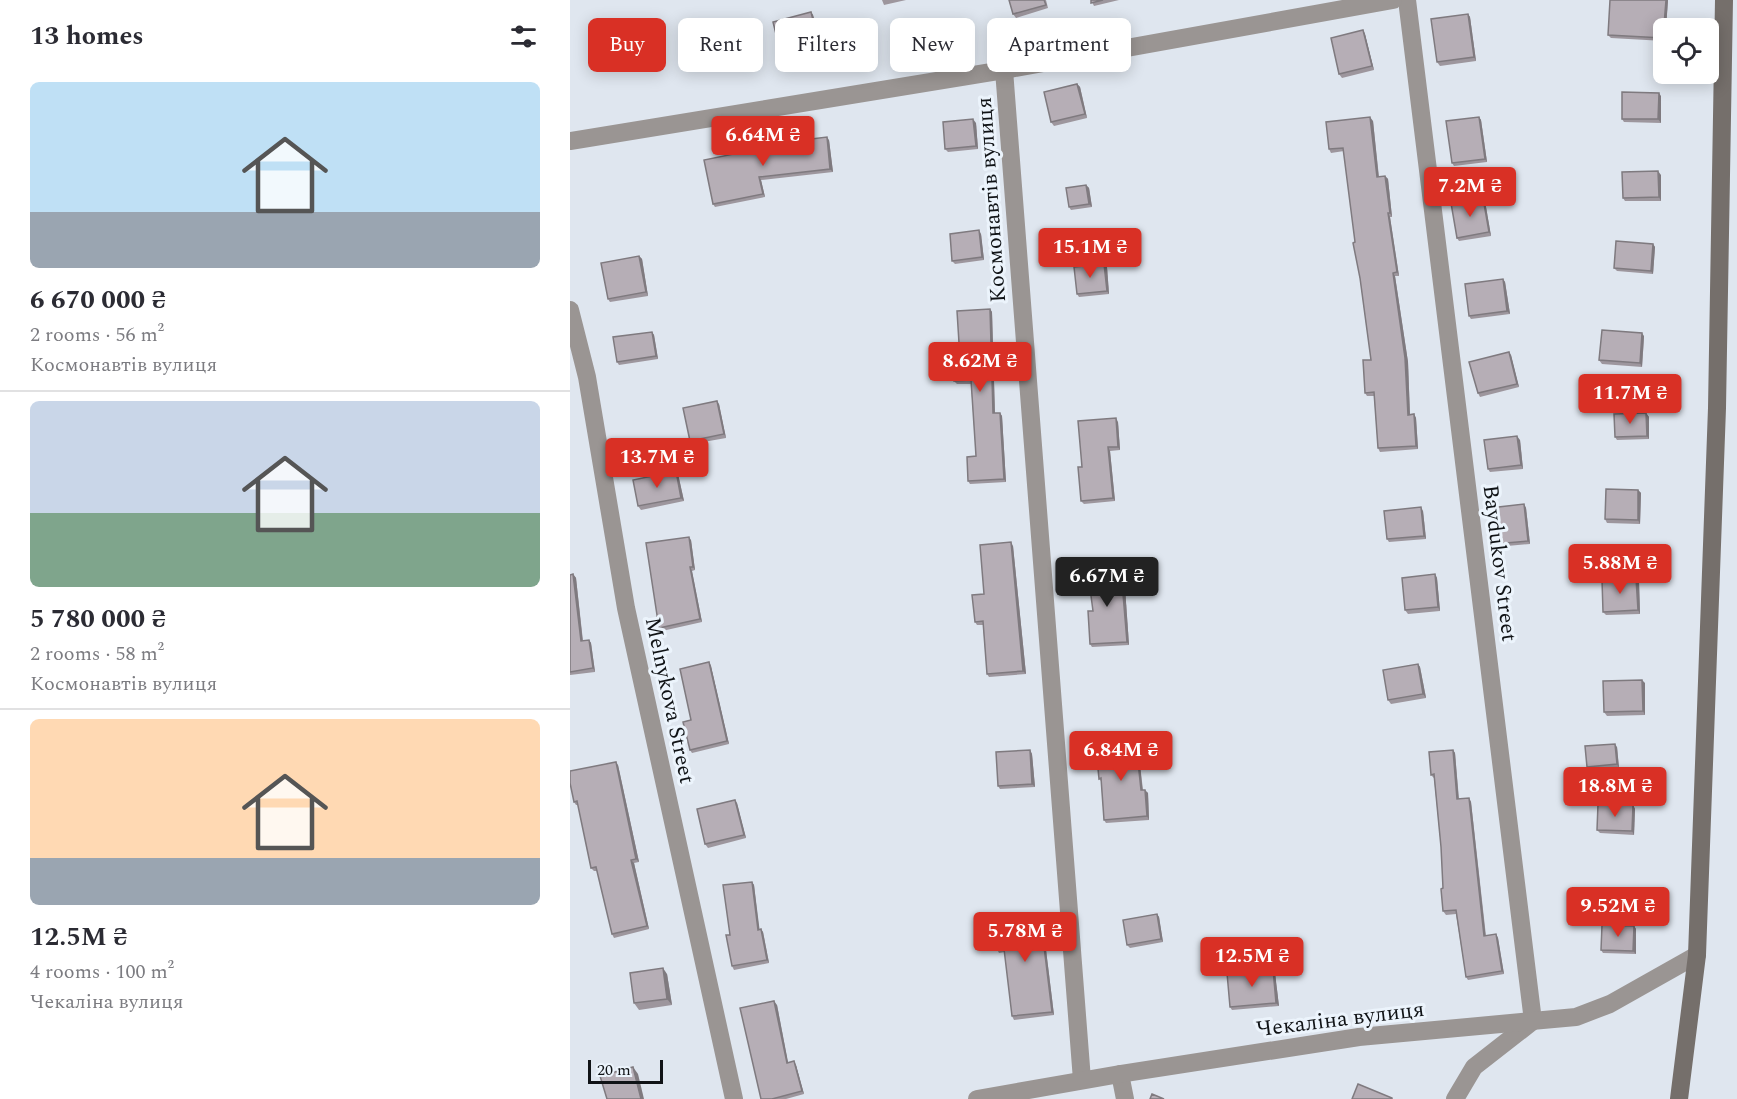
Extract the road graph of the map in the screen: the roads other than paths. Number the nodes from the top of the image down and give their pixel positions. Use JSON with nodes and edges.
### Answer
{"nodes":[{"id":1,"x":1393,"y":0,"type":"edge"},
{"id":2,"x":1407,"y":0,"type":"edge"},
{"id":3,"x":1724,"y":0,"type":"edge"},
{"id":4,"x":1131,"y":47,"type":"edge"},
{"id":5,"x":992,"y":72,"type":"edge"},
{"id":6,"x":1004,"y":72,"type":"edge"},
{"id":7,"x":570,"y":141,"type":"edge"},
{"id":8,"x":570,"y":310,"type":"edge"},
{"id":9,"x":1697,"y":955,"type":"junction"},
{"id":10,"x":1533,"y":1021,"type":"junction"},
{"id":11,"x":1120,"y":1074,"type":"junction"},
{"id":12,"x":1082,"y":1080,"type":"junction"},
{"id":13,"x":734,"y":1099,"type":"edge"},
{"id":14,"x":977,"y":1099,"type":"edge"},
{"id":15,"x":1125,"y":1099,"type":"edge"},
{"id":16,"x":1455,"y":1099,"type":"edge"},
{"id":17,"x":1679,"y":1099,"type":"edge"}],
"edges":[{"from":1,"to":4,"type":"street"},
{"from":2,"to":10,"type":"street","name":"Baydukov Street"},
{"from":3,"to":9,"type":"main road"},
{"from":5,"to":7,"type":"street"},
{"from":6,"to":12,"type":"street","name":"Космонавтів вулиця"},
{"from":8,"to":13,"type":"street","name":"Melnykova Street"},
{"from":9,"to":10,"type":"street","name":"Чекаліна вулиця"},
{"from":9,"to":17,"type":"main road"},
{"from":10,"to":11,"type":"street","name":"Чекаліна вулиця"},
{"from":10,"to":16,"type":"street"},
{"from":11,"to":12,"type":"street","name":"Чекаліна вулиця"},
{"from":11,"to":15,"type":"street"},
{"from":12,"to":14,"type":"street","name":"Чекаліна вулиця"}]}
